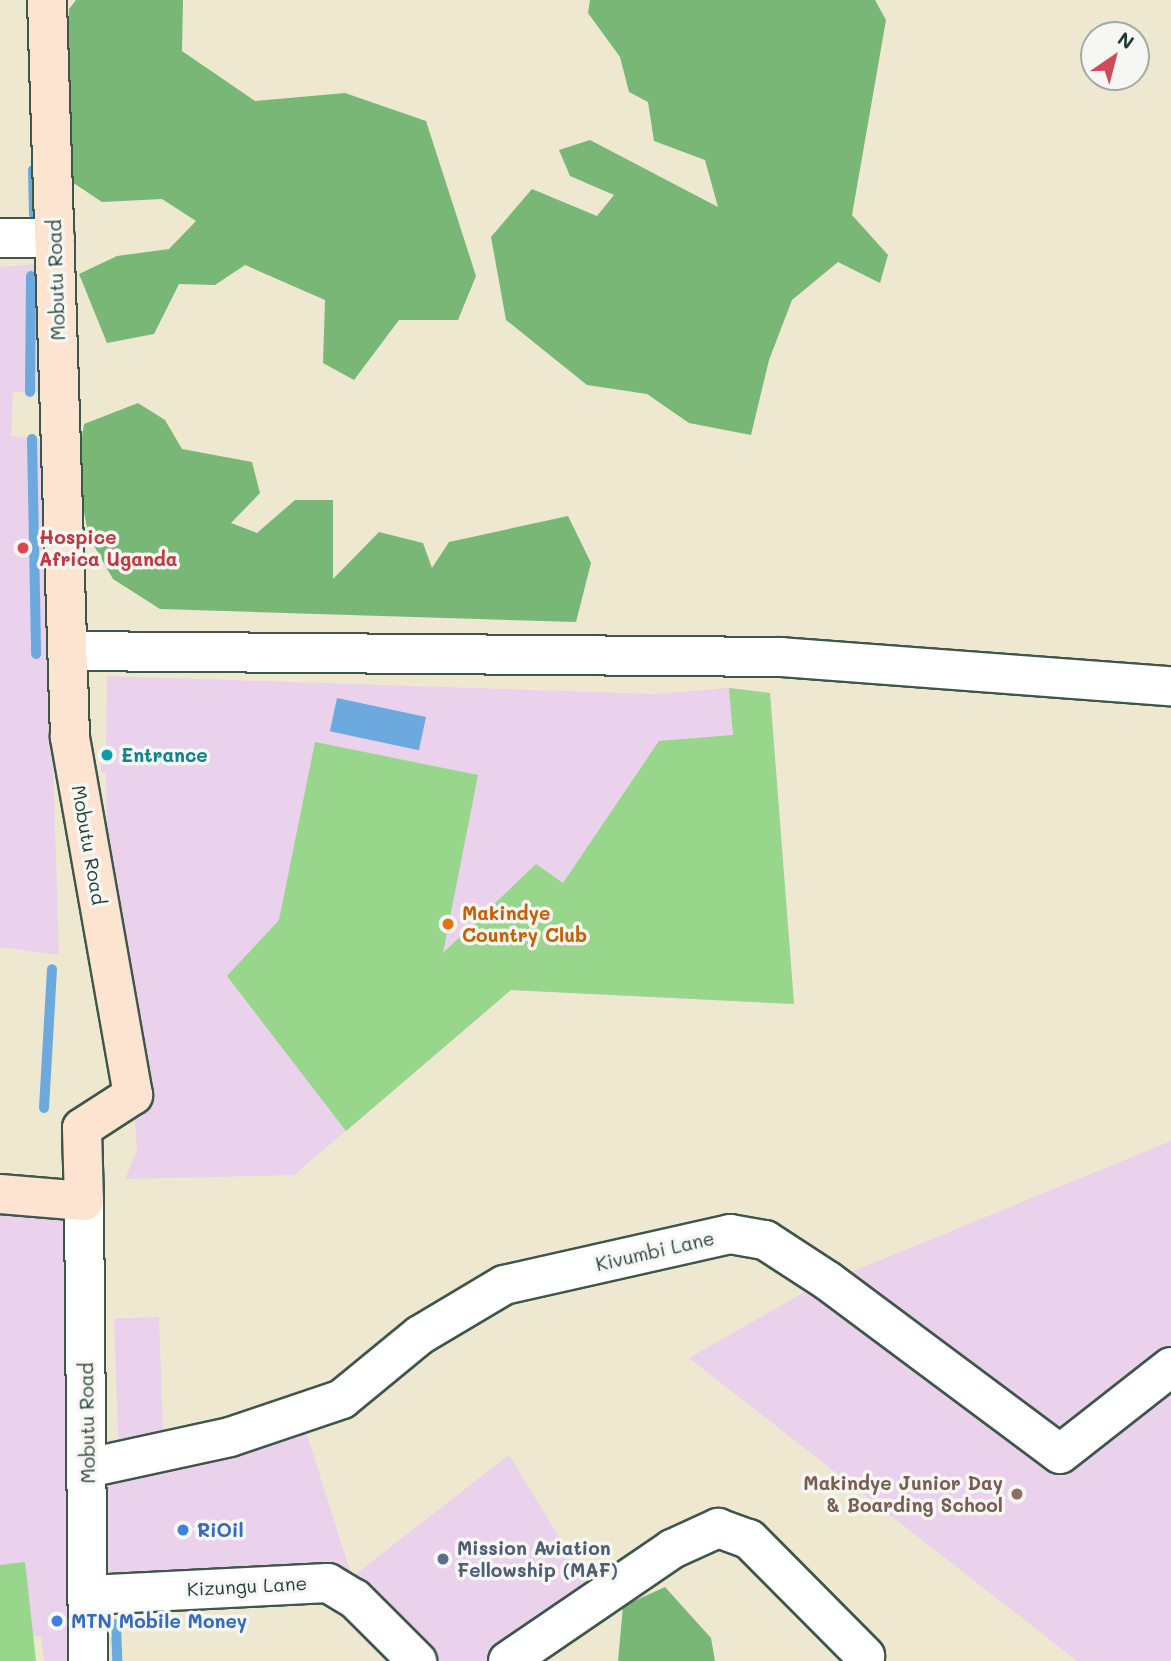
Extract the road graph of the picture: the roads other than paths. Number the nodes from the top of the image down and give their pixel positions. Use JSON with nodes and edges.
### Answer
{"nodes":[{"id":1,"x":47,"y":0,"type":"edge"},
{"id":2,"x":0,"y":238,"type":"edge"},
{"id":3,"x":55,"y":238,"type":"junction"},
{"id":4,"x":67,"y":651,"type":"junction"},
{"id":5,"x":1171,"y":686,"type":"edge"},
{"id":6,"x":0,"y":1194,"type":"edge"},
{"id":7,"x":84,"y":1201,"type":"junction"},
{"id":8,"x":1171,"y":1367,"type":"edge"},
{"id":9,"x":88,"y":1468,"type":"junction"},
{"id":10,"x":89,"y":1595,"type":"junction"},
{"id":11,"x":865,"y":1656,"type":"dead end"},
{"id":12,"x":88,"y":1661,"type":"edge"},
{"id":13,"x":418,"y":1661,"type":"edge"},
{"id":14,"x":508,"y":1661,"type":"edge"}],
"edges":[{"from":1,"to":3,"type":"street","name":"Mobutu Road"},
{"from":2,"to":3,"type":"street"},
{"from":3,"to":4,"type":"street","name":"Mobutu Road"},
{"from":4,"to":5,"type":"street"},
{"from":4,"to":7,"type":"street","name":"Mobutu Road"},
{"from":6,"to":7,"type":"street"},
{"from":7,"to":9,"type":"street","name":"Mobutu Road"},
{"from":8,"to":9,"type":"street","name":"Kivumbi Lane"},
{"from":9,"to":10,"type":"street","name":"Mobutu Road"},
{"from":10,"to":12,"type":"street","name":"Mobutu Road"},
{"from":10,"to":13,"type":"street","name":"Kizungu Lane"},
{"from":11,"to":14,"type":"street"}]}
